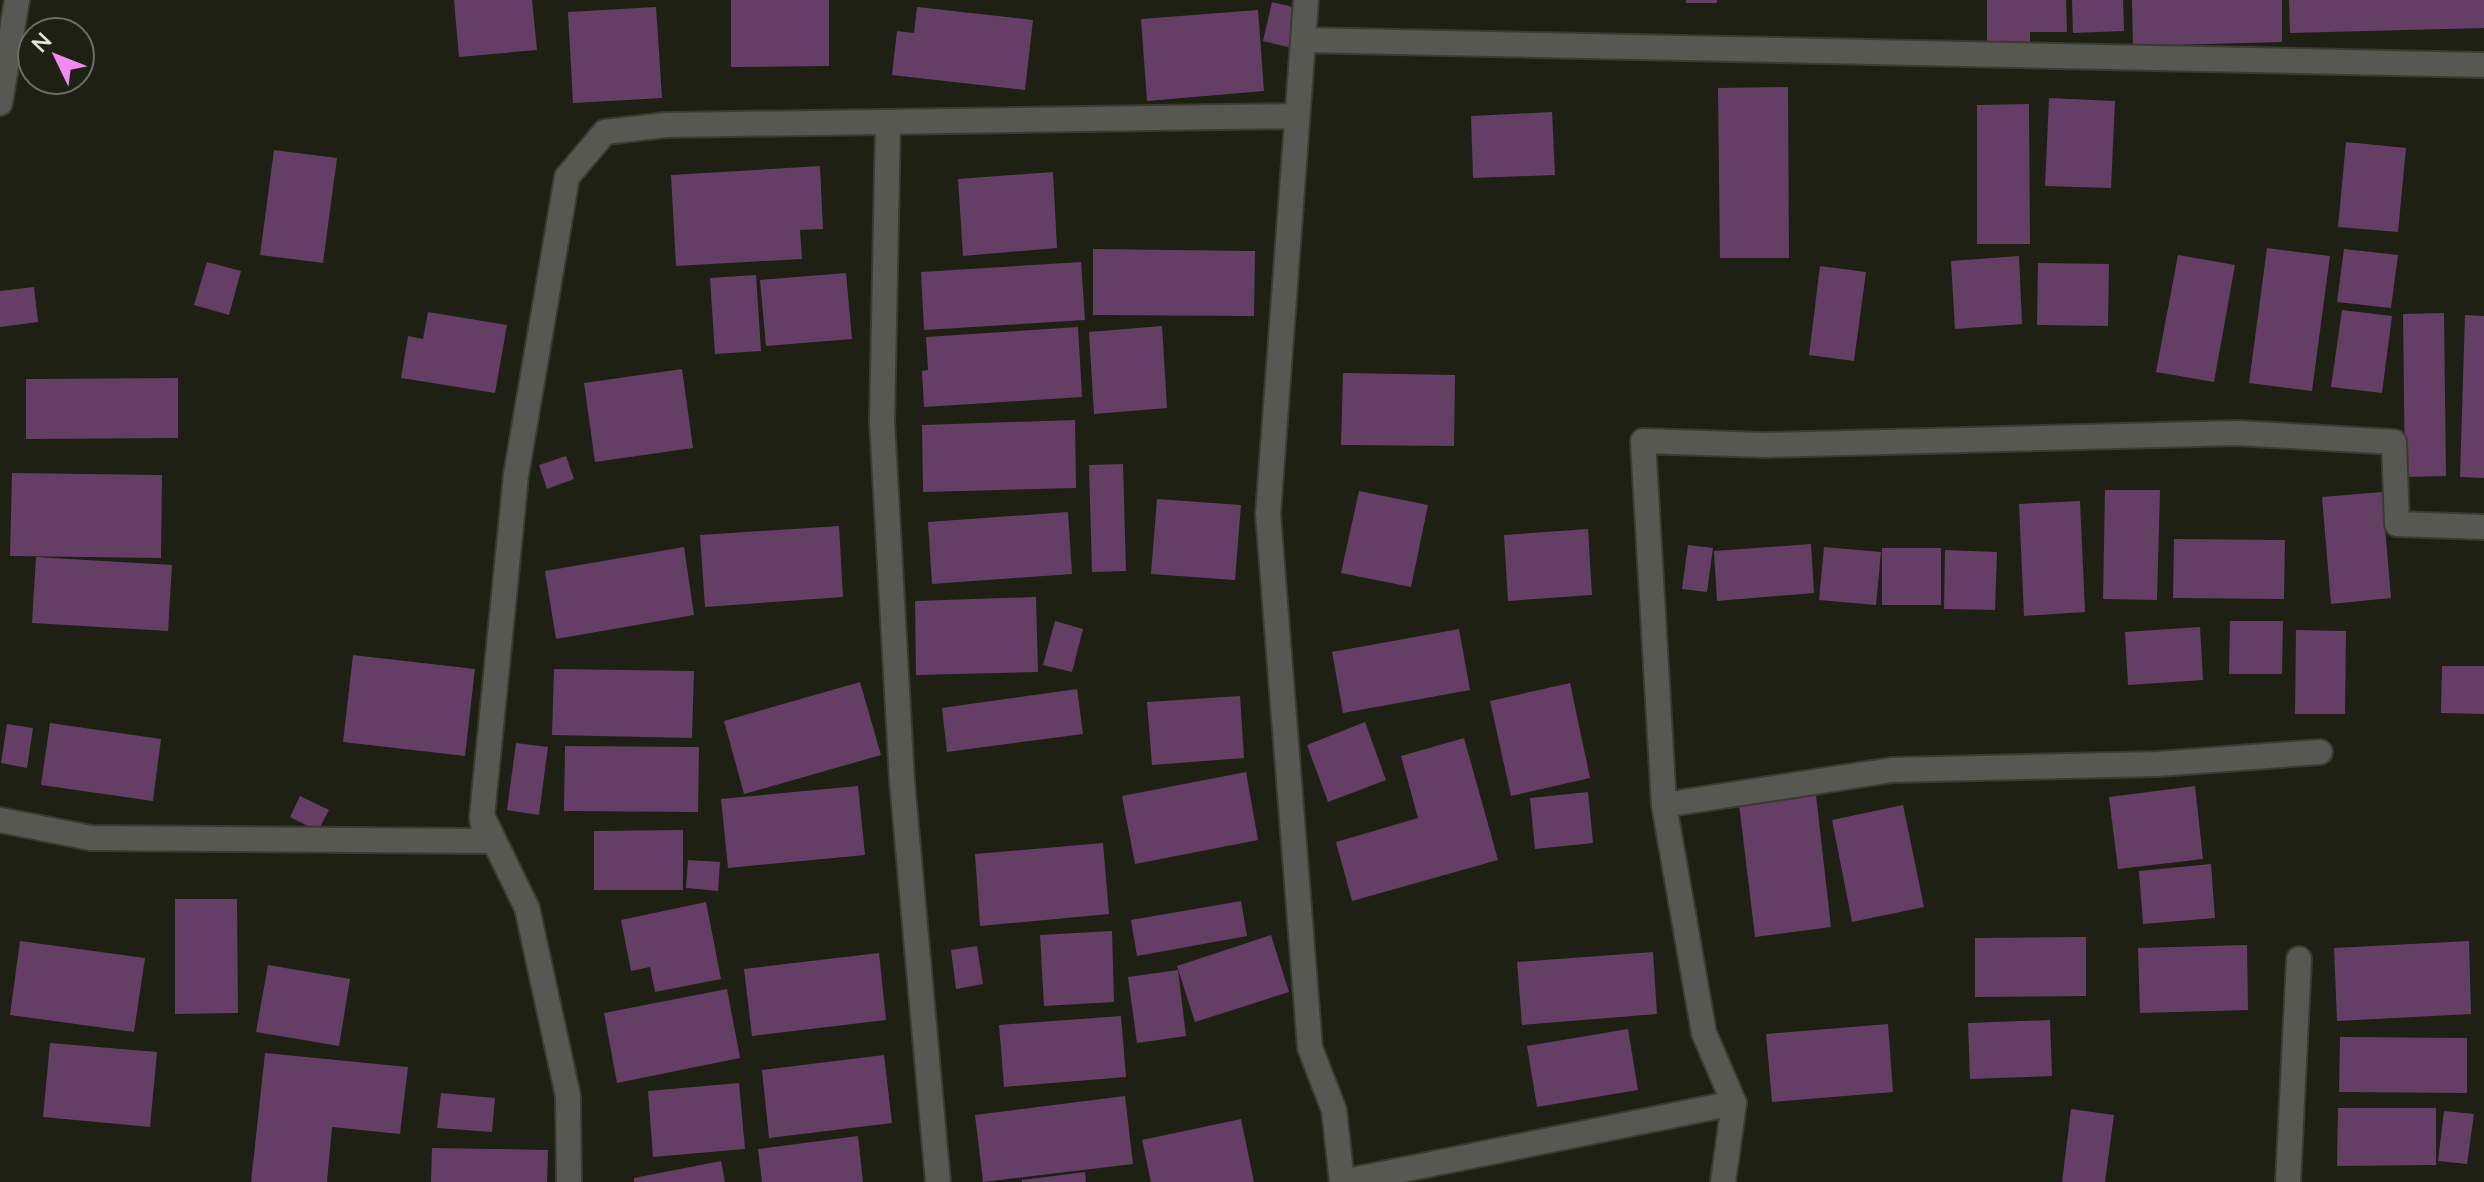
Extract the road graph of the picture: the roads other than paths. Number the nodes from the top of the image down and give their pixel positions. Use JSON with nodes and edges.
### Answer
{"nodes":[{"id":1,"x":17,"y":0,"type":"edge"},
{"id":2,"x":1306,"y":0,"type":"edge"},
{"id":3,"x":1303,"y":40,"type":"junction"},
{"id":4,"x":2484,"y":65,"type":"edge"},
{"id":5,"x":0,"y":103,"type":"edge"},
{"id":6,"x":1297,"y":116,"type":"junction"},
{"id":7,"x":888,"y":122,"type":"junction"},
{"id":8,"x":2484,"y":527,"type":"edge"},
{"id":9,"x":2320,"y":752,"type":"dead end"},
{"id":10,"x":1664,"y":805,"type":"junction"},
{"id":11,"x":482,"y":816,"type":"junction"},
{"id":12,"x":0,"y":820,"type":"edge"},
{"id":13,"x":2299,"y":959,"type":"dead end"},
{"id":14,"x":1734,"y":1103,"type":"junction"},
{"id":15,"x":569,"y":1182,"type":"edge"},
{"id":16,"x":938,"y":1182,"type":"edge"},
{"id":17,"x":1723,"y":1182,"type":"edge"},
{"id":18,"x":2288,"y":1182,"type":"edge"}],
"edges":[{"from":1,"to":5,"type":"street"},
{"from":2,"to":3,"type":"street"},
{"from":3,"to":4,"type":"street"},
{"from":3,"to":6,"type":"street"},
{"from":6,"to":7,"type":"street"},
{"from":6,"to":14,"type":"street"},
{"from":7,"to":11,"type":"street"},
{"from":7,"to":16,"type":"street"},
{"from":8,"to":10,"type":"street"},
{"from":9,"to":10,"type":"street"},
{"from":10,"to":14,"type":"street"},
{"from":11,"to":12,"type":"street"},
{"from":11,"to":15,"type":"street"},
{"from":13,"to":18,"type":"street"},
{"from":14,"to":17,"type":"street"}]}
